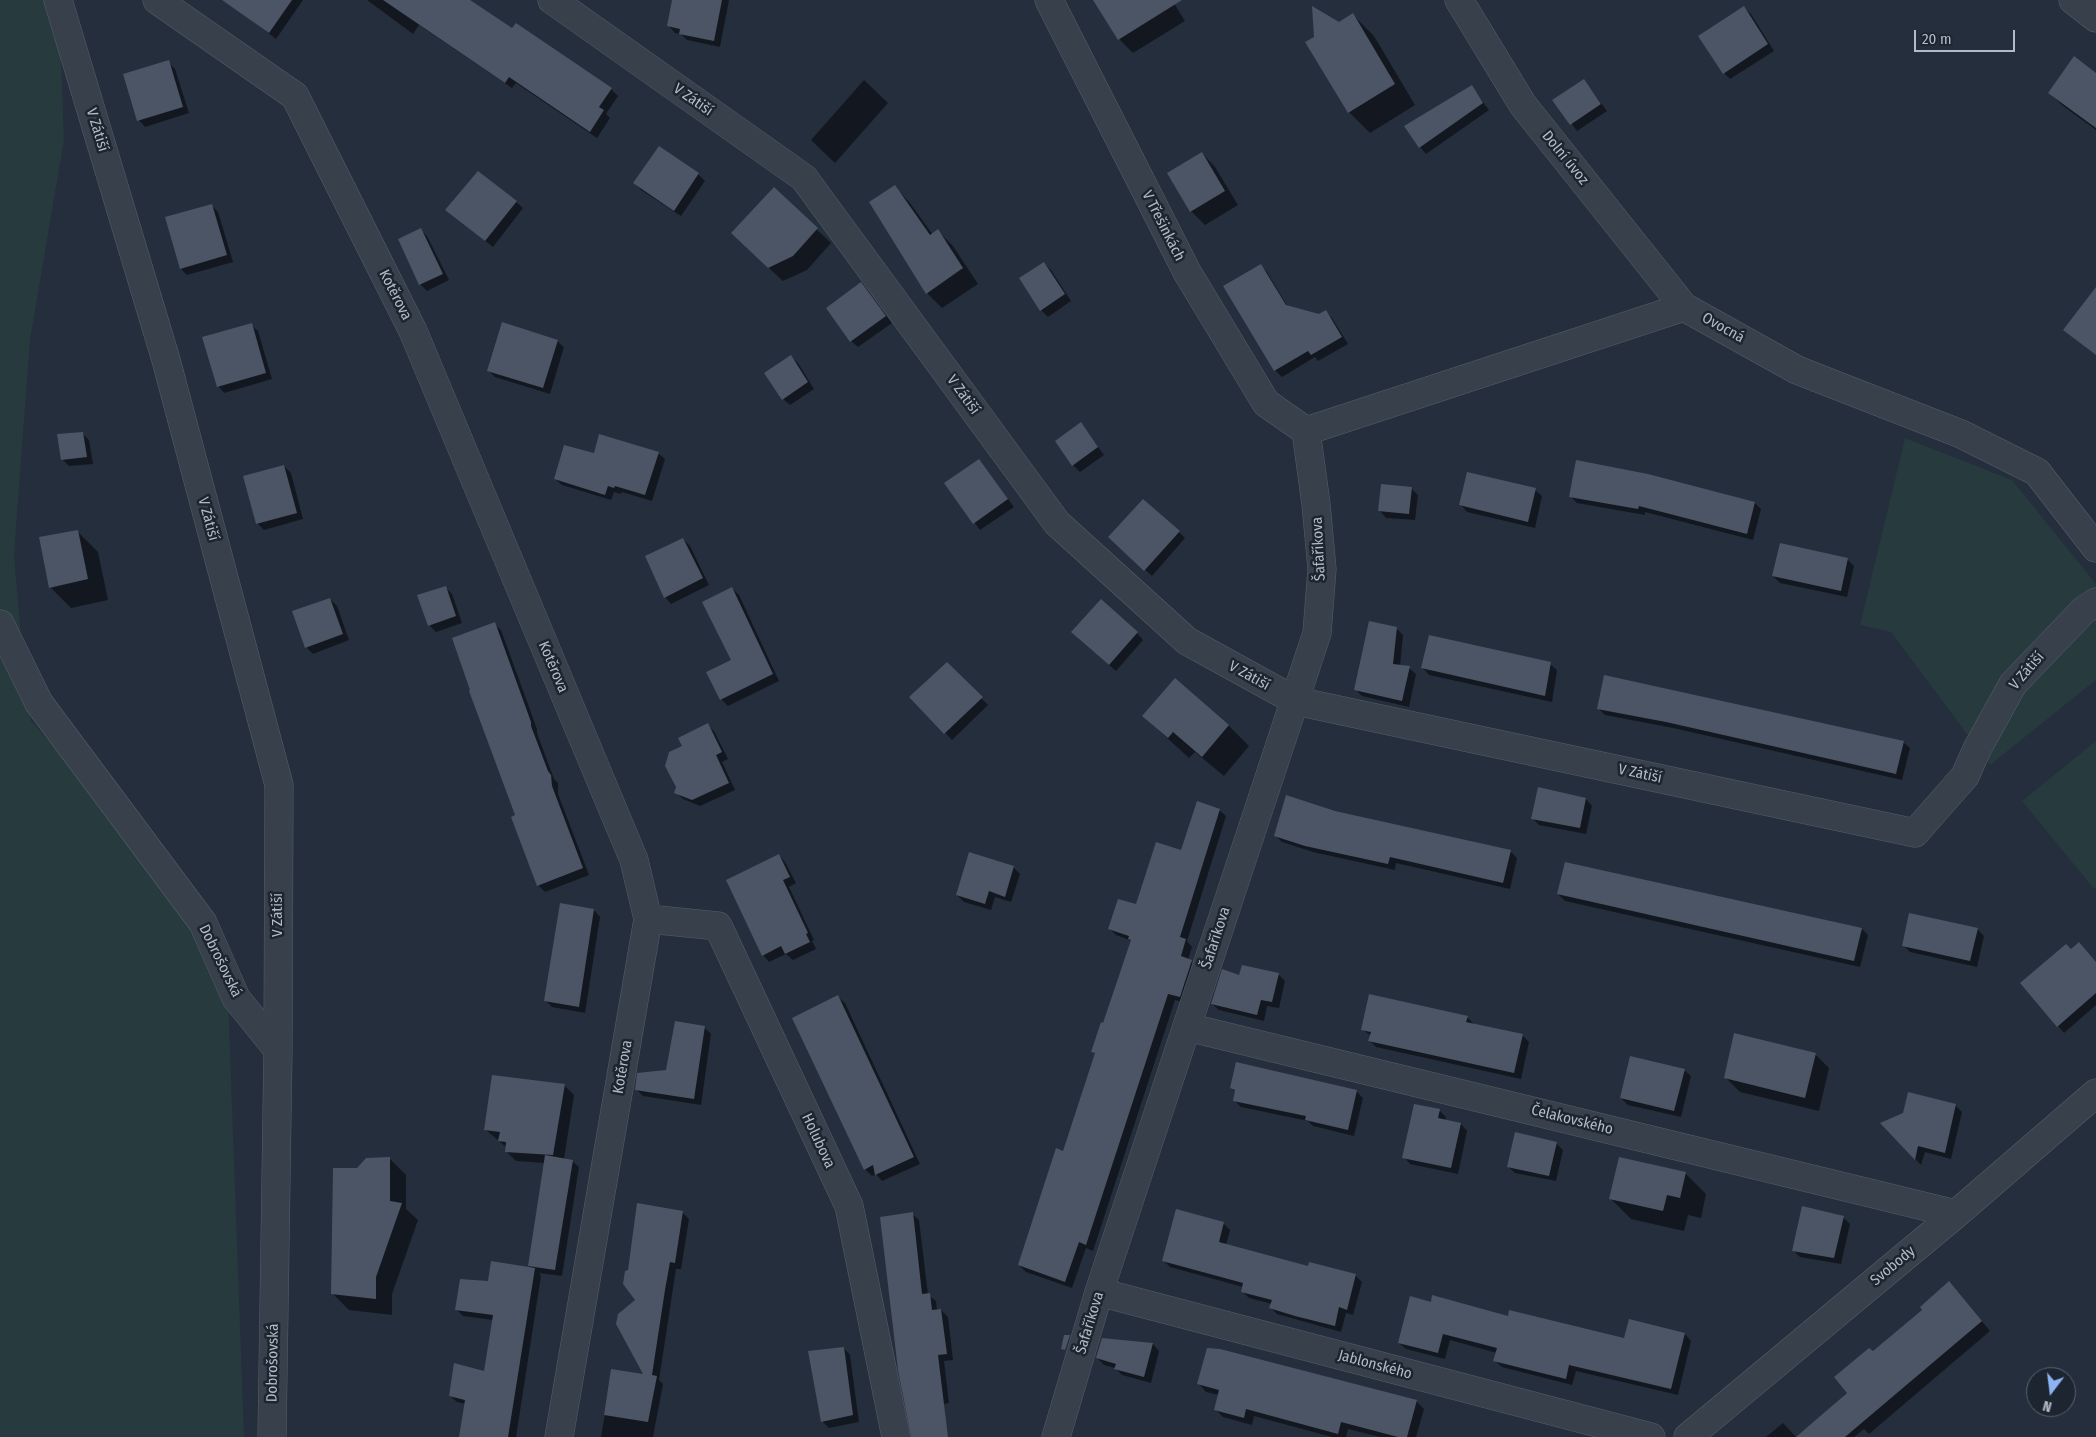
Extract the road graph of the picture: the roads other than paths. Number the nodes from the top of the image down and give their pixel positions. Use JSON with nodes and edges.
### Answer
{"nodes":[{"id":1,"x":58,"y":0,"type":"edge"},
{"id":2,"x":157,"y":0,"type":"edge"},
{"id":3,"x":552,"y":0,"type":"edge"},
{"id":4,"x":1049,"y":0,"type":"edge"},
{"id":5,"x":1459,"y":0,"type":"edge"},
{"id":6,"x":2072,"y":0,"type":"edge"},
{"id":7,"x":2096,"y":18,"type":"edge"},
{"id":8,"x":1684,"y":306,"type":"junction"},
{"id":9,"x":1306,"y":431,"type":"junction"},
{"id":10,"x":2096,"y":548,"type":"edge"},
{"id":11,"x":2096,"y":602,"type":"edge"},
{"id":12,"x":0,"y":624,"type":"edge"},
{"id":13,"x":1296,"y":701,"type":"junction"},
{"id":14,"x":648,"y":919,"type":"junction"},
{"id":15,"x":1187,"y":1027,"type":"junction"},
{"id":16,"x":278,"y":1050,"type":"junction"},
{"id":17,"x":2096,"y":1093,"type":"edge"},
{"id":18,"x":1956,"y":1214,"type":"junction"},
{"id":19,"x":1099,"y":1292,"type":"junction"},
{"id":20,"x":272,"y":1437,"type":"edge"},
{"id":21,"x":559,"y":1437,"type":"edge"},
{"id":22,"x":896,"y":1437,"type":"edge"},
{"id":23,"x":1056,"y":1437,"type":"edge"},
{"id":24,"x":1651,"y":1437,"type":"edge"},
{"id":25,"x":1688,"y":1437,"type":"edge"}],
"edges":[{"from":1,"to":16,"type":"street","name":"V Zátiší"},
{"from":2,"to":14,"type":"street","name":"Kotěrova"},
{"from":3,"to":13,"type":"street","name":"V Zátiší"},
{"from":4,"to":9,"type":"street","name":"V Třešinkách"},
{"from":5,"to":8,"type":"street","name":"Dolní úvoz"},
{"from":6,"to":7,"type":"street"},
{"from":8,"to":9,"type":"street","name":"Ovocná"},
{"from":8,"to":10,"type":"street","name":"Ovocná"},
{"from":9,"to":13,"type":"street","name":"Šafaříkova"},
{"from":11,"to":13,"type":"street","name":"V Zátiší"},
{"from":12,"to":16,"type":"street","name":"Dobrošovská"},
{"from":13,"to":15,"type":"street","name":"Šafaříkova"},
{"from":14,"to":21,"type":"street","name":"Kotěrova"},
{"from":14,"to":22,"type":"street","name":"Holubova"},
{"from":15,"to":18,"type":"street","name":"Čelakovského"},
{"from":15,"to":19,"type":"street","name":"Šafaříkova"},
{"from":16,"to":20,"type":"street","name":"Dobrošovská"},
{"from":17,"to":18,"type":"street","name":"Svobody"},
{"from":18,"to":25,"type":"street","name":"Svobody"},
{"from":19,"to":23,"type":"street","name":"Šafaříkova"},
{"from":19,"to":24,"type":"street","name":"Jablonského"}]}
